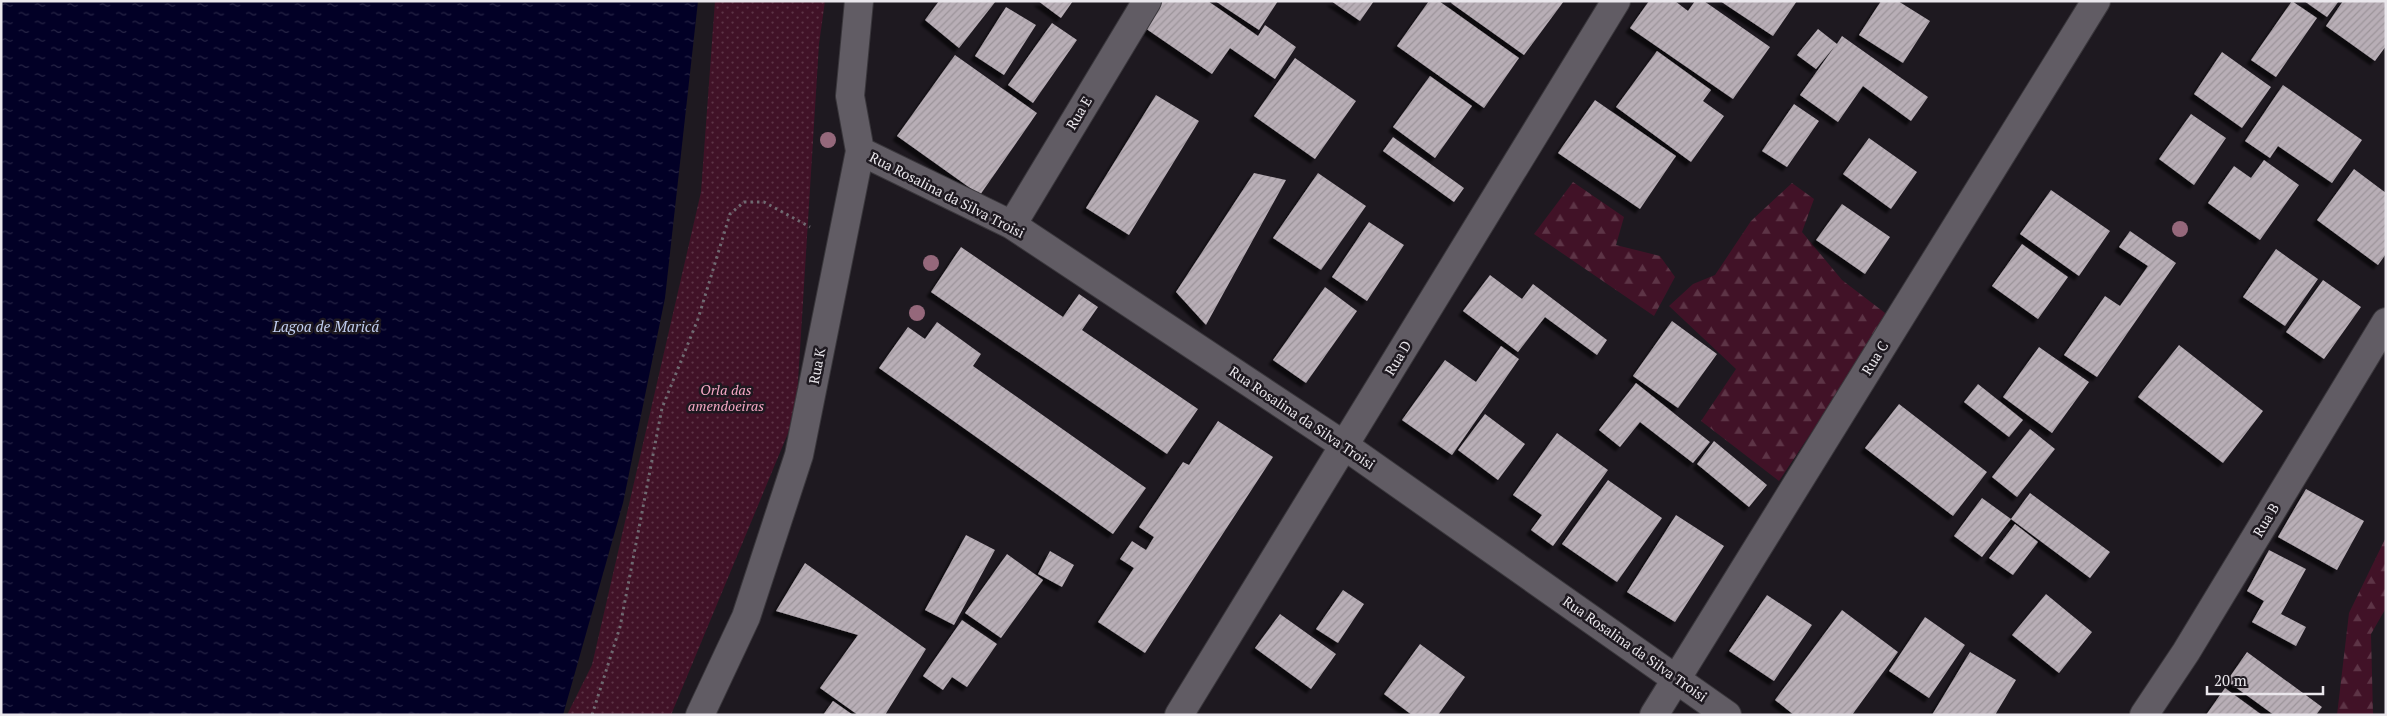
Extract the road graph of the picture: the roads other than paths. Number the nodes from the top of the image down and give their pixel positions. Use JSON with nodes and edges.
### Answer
{"nodes":[{"id":1,"x":860,"y":1,"type":"edge"},
{"id":2,"x":1147,"y":1,"type":"edge"},
{"id":3,"x":1616,"y":1,"type":"edge"},
{"id":4,"x":2096,"y":1,"type":"edge"},
{"id":5,"x":860,"y":151,"type":"junction"},
{"id":6,"x":1012,"y":225,"type":"junction"},
{"id":7,"x":2386,"y":322,"type":"edge"},
{"id":8,"x":1344,"y":446,"type":"junction"},
{"id":9,"x":1677,"y":678,"type":"junction"},
{"id":10,"x":700,"y":715,"type":"edge"},
{"id":11,"x":1178,"y":715,"type":"edge"},
{"id":12,"x":1654,"y":715,"type":"edge"},
{"id":13,"x":1727,"y":715,"type":"edge"},
{"id":14,"x":2144,"y":715,"type":"edge"}],
"edges":[{"from":1,"to":5,"type":"street","name":"Rua K"},
{"from":2,"to":6,"type":"street","name":"Rua E"},
{"from":3,"to":8,"type":"street","name":"Rua D"},
{"from":4,"to":9,"type":"street","name":"Rua C"},
{"from":5,"to":6,"type":"street","name":"Rua Rosalina da Silva Troisi"},
{"from":5,"to":10,"type":"street","name":"Rua K"},
{"from":6,"to":8,"type":"street","name":"Rua Rosalina da Silva Troisi"},
{"from":7,"to":14,"type":"street","name":"Rua B"},
{"from":8,"to":9,"type":"street","name":"Rua Rosalina da Silva Troisi"},
{"from":8,"to":11,"type":"street","name":"Rua D"},
{"from":9,"to":12,"type":"street","name":"Rua C"},
{"from":9,"to":13,"type":"street","name":"Rua Rosalina da Silva Troisi"}]}
